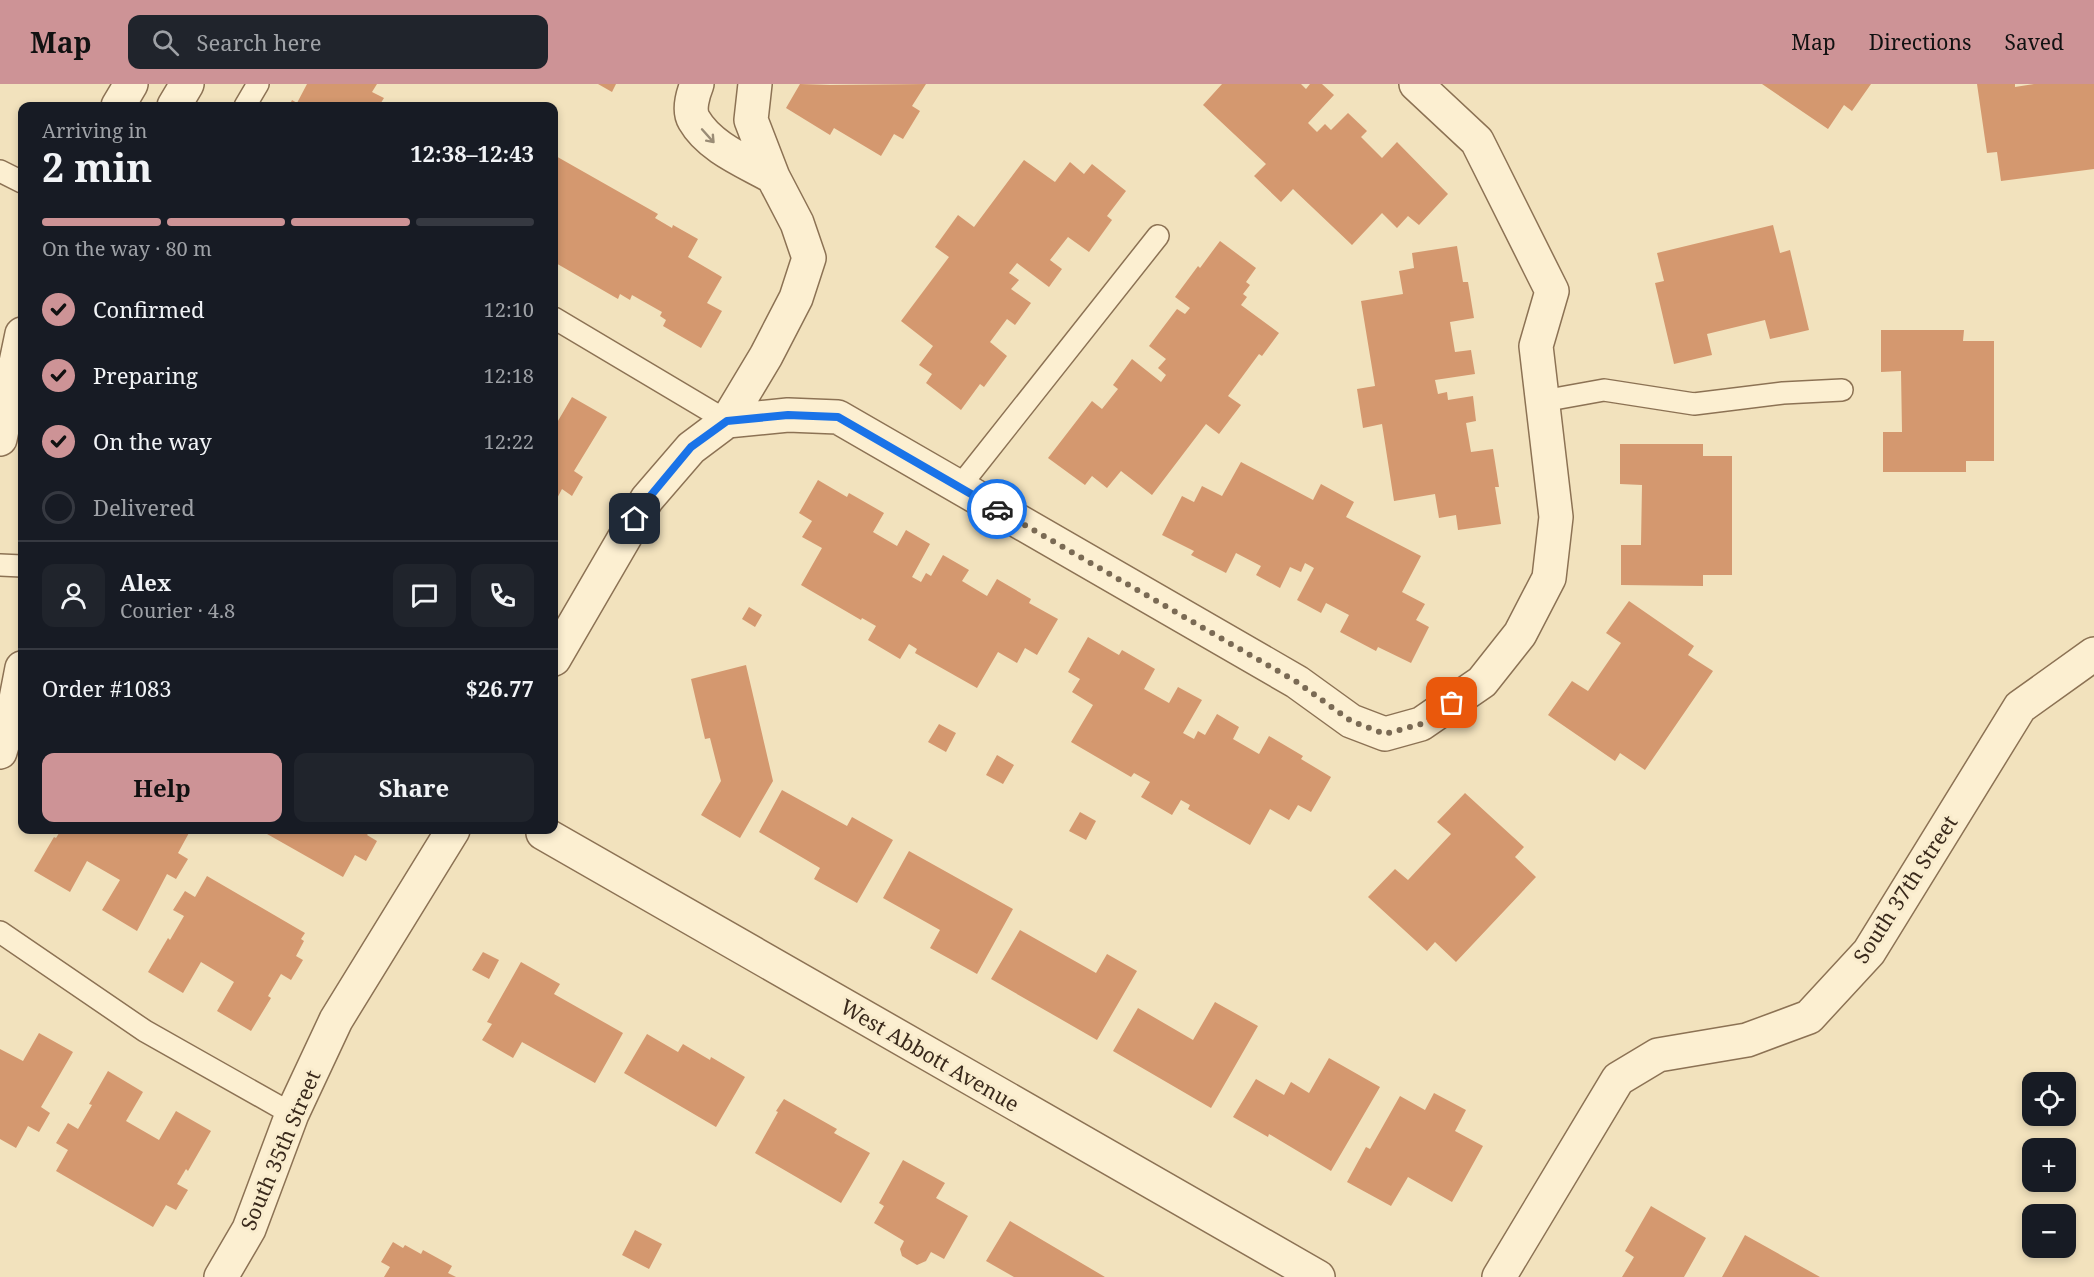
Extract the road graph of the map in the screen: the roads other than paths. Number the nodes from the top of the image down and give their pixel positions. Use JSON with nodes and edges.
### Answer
{"nodes":[{"id":1,"x":131,"y":84,"type":"edge"},
{"id":2,"x":187,"y":84,"type":"edge"},
{"id":3,"x":258,"y":84,"type":"edge"},
{"id":4,"x":697,"y":84,"type":"edge"},
{"id":5,"x":755,"y":84,"type":"edge"},
{"id":6,"x":1416,"y":84,"type":"edge"},
{"id":7,"x":120,"y":102,"type":"edge"},
{"id":8,"x":176,"y":102,"type":"edge"},
{"id":9,"x":247,"y":102,"type":"edge"},
{"id":10,"x":0,"y":171,"type":"edge"},
{"id":11,"x":773,"y":177,"type":"junction"},
{"id":12,"x":18,"y":180,"type":"edge"},
{"id":13,"x":1158,"y":236,"type":"dead end"},
{"id":14,"x":558,"y":320,"type":"edge"},
{"id":15,"x":18,"y":353,"type":"edge"},
{"id":16,"x":1842,"y":390,"type":"dead end"},
{"id":17,"x":1543,"y":401,"type":"junction"},
{"id":18,"x":727,"y":421,"type":"junction"},
{"id":19,"x":0,"y":439,"type":"edge"},
{"id":20,"x":960,"y":486,"type":"junction"},
{"id":21,"x":0,"y":565,"type":"edge"},
{"id":22,"x":18,"y":566,"type":"edge"},
{"id":23,"x":558,"y":652,"type":"edge"},
{"id":24,"x":2094,"y":654,"type":"edge"},
{"id":25,"x":18,"y":689,"type":"edge"},
{"id":26,"x":0,"y":752,"type":"edge"},
{"id":27,"x":451,"y":834,"type":"edge"},
{"id":28,"x":545,"y":834,"type":"edge"},
{"id":29,"x":0,"y":932,"type":"edge"},
{"id":30,"x":292,"y":1114,"type":"junction"},
{"id":31,"x":221,"y":1277,"type":"edge"},
{"id":32,"x":1318,"y":1277,"type":"edge"},
{"id":33,"x":1500,"y":1277,"type":"edge"}],
"edges":[{"from":1,"to":7,"type":"street"},
{"from":2,"to":8,"type":"street"},
{"from":3,"to":9,"type":"lane"},
{"from":4,"to":11,"type":"street","one_way":true},
{"from":5,"to":11,"type":"street"},
{"from":6,"to":17,"type":"street"},
{"from":10,"to":12,"type":"lane"},
{"from":11,"to":18,"type":"street"},
{"from":13,"to":20,"type":"lane"},
{"from":14,"to":18,"type":"lane"},
{"from":15,"to":19,"type":"street"},
{"from":16,"to":17,"type":"lane"},
{"from":17,"to":20,"type":"street"},
{"from":18,"to":20,"type":"street"},
{"from":18,"to":23,"type":"street"},
{"from":21,"to":22,"type":"lane"},
{"from":24,"to":33,"type":"street","name":"South 37th Street"},
{"from":25,"to":26,"type":"street"},
{"from":27,"to":30,"type":"street","name":"South 35th Street"},
{"from":28,"to":32,"type":"street","name":"West Abbott Avenue"},
{"from":29,"to":30,"type":"lane"},
{"from":30,"to":31,"type":"street","name":"South 35th Street"}]}
